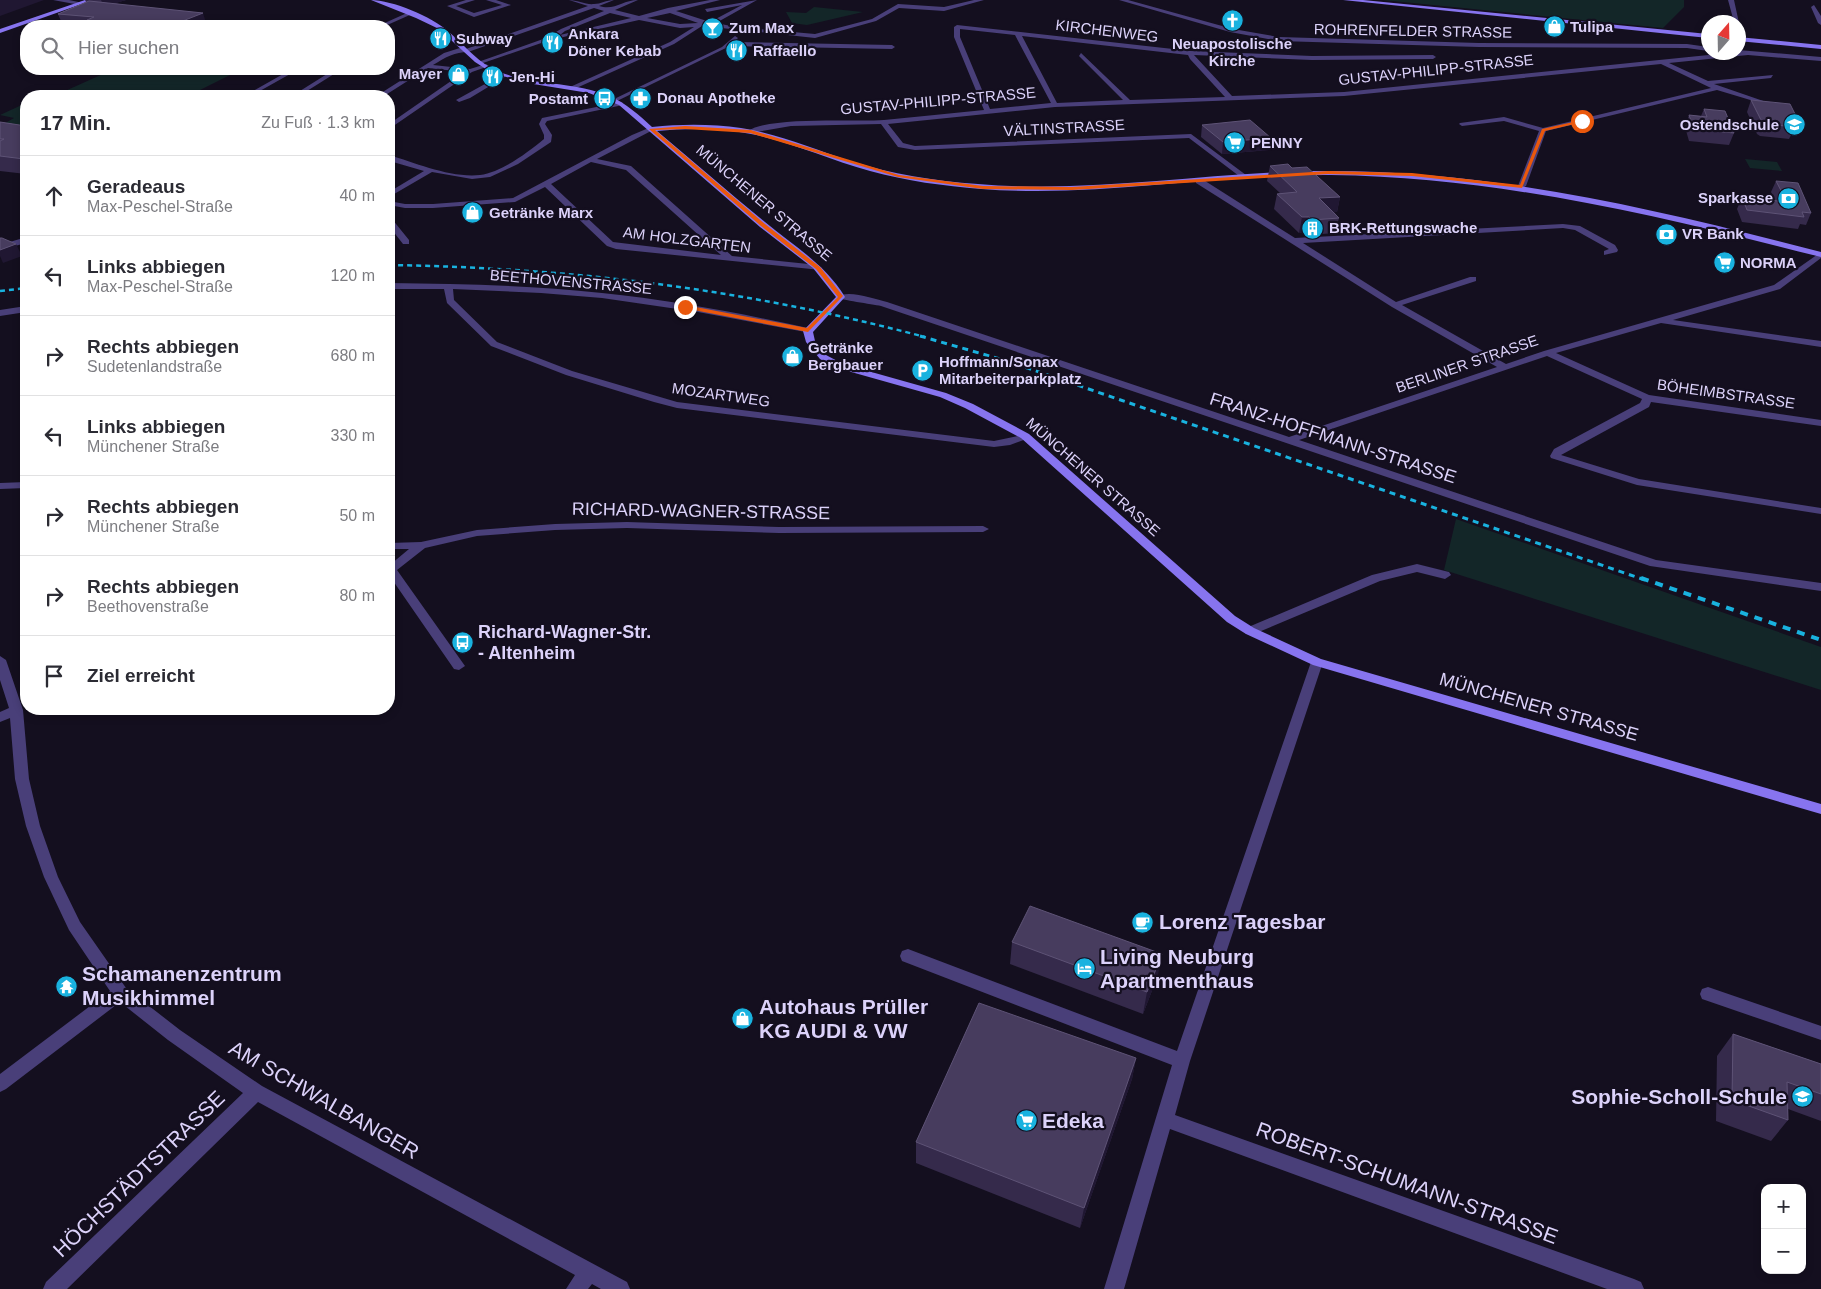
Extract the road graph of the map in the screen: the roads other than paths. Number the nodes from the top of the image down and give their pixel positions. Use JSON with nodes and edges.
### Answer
{"nodes":[{"id":1,"x":56,"y":0,"type":"edge"},
{"id":2,"x":90,"y":0,"type":"edge"},
{"id":3,"x":376,"y":0,"type":"edge"},
{"id":4,"x":472,"y":0,"type":"edge"},
{"id":5,"x":489,"y":0,"type":"edge"},
{"id":6,"x":572,"y":0,"type":"edge"},
{"id":7,"x":612,"y":0,"type":"edge"},
{"id":8,"x":635,"y":0,"type":"edge"},
{"id":9,"x":717,"y":0,"type":"edge"},
{"id":10,"x":981,"y":0,"type":"edge"},
{"id":11,"x":1122,"y":0,"type":"edge"},
{"id":12,"x":1346,"y":0,"type":"edge"},
{"id":13,"x":1730,"y":0,"type":"edge"},
{"id":14,"x":754,"y":1,"type":"edge"},
{"id":15,"x":80,"y":3,"type":"junction"},
{"id":16,"x":905,"y":3,"type":"edge"},
{"id":17,"x":594,"y":6,"type":"junction"},
{"id":18,"x":1814,"y":7,"type":"dead end"},
{"id":19,"x":668,"y":10,"type":"junction"},
{"id":20,"x":608,"y":11,"type":"junction"},
{"id":21,"x":409,"y":14,"type":"junction"},
{"id":22,"x":1735,"y":15,"type":"edge"},
{"id":23,"x":681,"y":16,"type":"junction"},
{"id":24,"x":638,"y":18,"type":"junction"},
{"id":25,"x":31,"y":20,"type":"edge"},
{"id":26,"x":395,"y":20,"type":"edge"},
{"id":27,"x":656,"y":22,"type":"junction"},
{"id":28,"x":1821,"y":23,"type":"edge"},
{"id":29,"x":20,"y":24,"type":"edge"},
{"id":30,"x":711,"y":24,"type":"junction"},
{"id":31,"x":700,"y":26,"type":"junction"},
{"id":32,"x":741,"y":30,"type":"junction"},
{"id":33,"x":835,"y":30,"type":"junction"},
{"id":34,"x":0,"y":31,"type":"edge"},
{"id":35,"x":1018,"y":35,"type":"junction"},
{"id":36,"x":1701,"y":35,"type":"edge"},
{"id":37,"x":548,"y":39,"type":"junction"},
{"id":38,"x":1746,"y":40,"type":"edge"},
{"id":39,"x":730,"y":44,"type":"junction"},
{"id":40,"x":892,"y":47,"type":"dead end"},
{"id":41,"x":1701,"y":47,"type":"edge"},
{"id":42,"x":1821,"y":48,"type":"edge"},
{"id":43,"x":464,"y":50,"type":"junction"},
{"id":44,"x":1191,"y":53,"type":"junction"},
{"id":45,"x":1747,"y":53,"type":"joint"},
{"id":46,"x":1081,"y":55,"type":"dead end"},
{"id":47,"x":1433,"y":57,"type":"dead end"},
{"id":48,"x":1821,"y":59,"type":"edge"},
{"id":49,"x":1662,"y":62,"type":"junction"},
{"id":50,"x":483,"y":64,"type":"junction"},
{"id":51,"x":426,"y":66,"type":"junction"},
{"id":52,"x":470,"y":71,"type":"junction"},
{"id":53,"x":285,"y":75,"type":"edge"},
{"id":54,"x":329,"y":75,"type":"edge"},
{"id":55,"x":505,"y":75,"type":"junction"},
{"id":56,"x":1771,"y":76,"type":"dead end"},
{"id":57,"x":1706,"y":84,"type":"junction"},
{"id":58,"x":572,"y":88,"type":"junction"},
{"id":59,"x":1717,"y":88,"type":"junction"},
{"id":60,"x":258,"y":90,"type":"edge"},
{"id":61,"x":305,"y":90,"type":"edge"},
{"id":62,"x":389,"y":90,"type":"edge"},
{"id":63,"x":1230,"y":98,"type":"junction"},
{"id":64,"x":459,"y":100,"type":"dead end"},
{"id":65,"x":618,"y":102,"type":"junction"},
{"id":66,"x":1128,"y":102,"type":"junction"},
{"id":67,"x":1769,"y":104,"type":"edge"},
{"id":68,"x":1055,"y":105,"type":"junction"},
{"id":69,"x":988,"y":112,"type":"junction"},
{"id":70,"x":883,"y":122,"type":"junction"},
{"id":71,"x":395,"y":123,"type":"edge"},
{"id":72,"x":1462,"y":124,"type":"dead end"},
{"id":73,"x":651,"y":129,"type":"junction"},
{"id":74,"x":1543,"y":130,"type":"junction"},
{"id":75,"x":751,"y":132,"type":"junction"},
{"id":76,"x":591,"y":160,"type":"junction"},
{"id":77,"x":395,"y":161,"type":"edge"},
{"id":78,"x":432,"y":169,"type":"junction"},
{"id":79,"x":1243,"y":177,"type":"junction"},
{"id":80,"x":1199,"y":181,"type":"junction"},
{"id":81,"x":547,"y":184,"type":"junction"},
{"id":82,"x":1522,"y":186,"type":"junction"},
{"id":83,"x":395,"y":191,"type":"edge"},
{"id":84,"x":395,"y":204,"type":"edge"},
{"id":85,"x":405,"y":206,"type":"junction"},
{"id":86,"x":395,"y":210,"type":"edge"},
{"id":87,"x":395,"y":228,"type":"edge"},
{"id":88,"x":1294,"y":241,"type":"junction"},
{"id":89,"x":20,"y":242,"type":"edge"},
{"id":90,"x":406,"y":242,"type":"dead end"},
{"id":91,"x":0,"y":248,"type":"edge"},
{"id":92,"x":1607,"y":253,"type":"dead end"},
{"id":93,"x":1821,"y":255,"type":"edge"},
{"id":94,"x":730,"y":259,"type":"junction"},
{"id":95,"x":818,"y":268,"type":"junction"},
{"id":96,"x":1473,"y":279,"type":"dead end"},
{"id":97,"x":395,"y":286,"type":"edge"},
{"id":98,"x":448,"y":286,"type":"junction"},
{"id":99,"x":841,"y":297,"type":"junction"},
{"id":100,"x":1395,"y":305,"type":"junction"},
{"id":101,"x":20,"y":310,"type":"edge"},
{"id":102,"x":0,"y":313,"type":"edge"},
{"id":103,"x":1659,"y":321,"type":"junction"},
{"id":104,"x":808,"y":330,"type":"junction"},
{"id":105,"x":1821,"y":344,"type":"edge"},
{"id":106,"x":1547,"y":353,"type":"junction"},
{"id":107,"x":1505,"y":367,"type":"junction"},
{"id":108,"x":1647,"y":398,"type":"junction"},
{"id":109,"x":1821,"y":423,"type":"edge"},
{"id":110,"x":1027,"y":437,"type":"junction"},
{"id":111,"x":1287,"y":441,"type":"junction"},
{"id":112,"x":20,"y":485,"type":"edge"},
{"id":113,"x":0,"y":486,"type":"edge"},
{"id":114,"x":1821,"y":511,"type":"edge"},
{"id":115,"x":983,"y":529,"type":"dead end"},
{"id":116,"x":421,"y":545,"type":"junction"},
{"id":117,"x":395,"y":546,"type":"edge"},
{"id":118,"x":395,"y":564,"type":"edge"},
{"id":119,"x":395,"y":575,"type":"edge"},
{"id":120,"x":1445,"y":575,"type":"dead end"},
{"id":121,"x":1821,"y":587,"type":"edge"},
{"id":122,"x":1250,"y":631,"type":"junction"},
{"id":123,"x":0,"y":660,"type":"edge"},
{"id":124,"x":1317,"y":662,"type":"junction"},
{"id":125,"x":459,"y":666,"type":"dead end"},
{"id":126,"x":16,"y":710,"type":"junction"},
{"id":127,"x":0,"y":717,"type":"edge"},
{"id":128,"x":1821,"y":809,"type":"edge"},
{"id":129,"x":908,"y":956,"type":"dead end"},
{"id":130,"x":120,"y":993,"type":"junction"},
{"id":131,"x":1708,"y":994,"type":"dead end"},
{"id":132,"x":1821,"y":1033,"type":"edge"},
{"id":133,"x":1182,"y":1061,"type":"junction"},
{"id":134,"x":0,"y":1084,"type":"edge"},
{"id":135,"x":256,"y":1092,"type":"junction"},
{"id":136,"x":1164,"y":1119,"type":"junction"},
{"id":137,"x":589,"y":1272,"type":"junction"},
{"id":138,"x":52,"y":1289,"type":"edge"},
{"id":139,"x":576,"y":1289,"type":"edge"},
{"id":140,"x":620,"y":1289,"type":"edge"},
{"id":141,"x":1114,"y":1289,"type":"edge"},
{"id":142,"x":1634,"y":1289,"type":"edge"}],
"edges":[{"from":1,"to":15,"type":"street"},
{"from":2,"to":15,"type":"main road"},
{"from":3,"to":21,"type":"main road","name":"MÜNCHENER STRASSE"},
{"from":4,"to":5,"type":"street"},
{"from":6,"to":17,"type":"street"},
{"from":7,"to":17,"type":"street"},
{"from":8,"to":20,"type":"street"},
{"from":9,"to":19,"type":"street"},
{"from":10,"to":16,"type":"street"},
{"from":11,"to":41,"type":"street","name":"ROHRENFELDER STRASSE"},
{"from":12,"to":36,"type":"main road"},
{"from":13,"to":22,"type":"street"},
{"from":14,"to":23,"type":"street"},
{"from":14,"to":30,"type":"street"},
{"from":15,"to":25,"type":"main road"},
{"from":16,"to":33,"type":"street"},
{"from":17,"to":20,"type":"street"},
{"from":17,"to":43,"type":"street"},
{"from":18,"to":28,"type":"street"},
{"from":19,"to":23,"type":"street"},
{"from":19,"to":24,"type":"street"},
{"from":20,"to":24,"type":"street"},
{"from":20,"to":37,"type":"street"},
{"from":21,"to":26,"type":"street"},
{"from":21,"to":43,"type":"main road","name":"MÜNCHENER STRASSE"},
{"from":23,"to":27,"type":"street"},
{"from":23,"to":30,"type":"street"},
{"from":24,"to":27,"type":"street"},
{"from":24,"to":37,"type":"street"},
{"from":27,"to":31,"type":"street"},
{"from":29,"to":34,"type":"main road"},
{"from":30,"to":31,"type":"street"},
{"from":30,"to":32,"type":"street"},
{"from":31,"to":58,"type":"street"},
{"from":32,"to":33,"type":"street"},
{"from":32,"to":33,"type":"street"},
{"from":32,"to":39,"type":"street"},
{"from":35,"to":44,"type":"street","name":"KIRCHENWEG"},
{"from":35,"to":68,"type":"street"},
{"from":35,"to":69,"type":"street","name":"KIRCHENWEG"},
{"from":37,"to":50,"type":"street"},
{"from":38,"to":42,"type":"main road"},
{"from":39,"to":40,"type":"street"},
{"from":39,"to":65,"type":"street"},
{"from":43,"to":50,"type":"main road","name":"MÜNCHENER STRASSE"},
{"from":43,"to":51,"type":"street"},
{"from":44,"to":47,"type":"street","name":"KIRCHENWEG"},
{"from":44,"to":63,"type":"street"},
{"from":45,"to":48,"type":"street"},
{"from":45,"to":49,"type":"street","name":"GUSTAV-PHILIPP-STRASSE"},
{"from":46,"to":66,"type":"street"},
{"from":49,"to":57,"type":"street"},
{"from":49,"to":63,"type":"street","name":"GUSTAV-PHILIPP-STRASSE"},
{"from":50,"to":52,"type":"street"},
{"from":50,"to":55,"type":"main road","name":"MÜNCHENER STRASSE"},
{"from":51,"to":52,"type":"street"},
{"from":51,"to":62,"type":"street"},
{"from":52,"to":71,"type":"street"},
{"from":53,"to":60,"type":"street"},
{"from":54,"to":61,"type":"street"},
{"from":55,"to":58,"type":"main road","name":"MÜNCHENER STRASSE"},
{"from":55,"to":64,"type":"street"},
{"from":56,"to":57,"type":"street"},
{"from":57,"to":59,"type":"street"},
{"from":58,"to":65,"type":"main road","name":"MÜNCHENER STRASSE"},
{"from":59,"to":67,"type":"street"},
{"from":59,"to":74,"type":"street"},
{"from":63,"to":66,"type":"street","name":"GUSTAV-PHILIPP-STRASSE"},
{"from":65,"to":73,"type":"main road","name":"MÜNCHENER STRASSE"},
{"from":65,"to":78,"type":"street"},
{"from":66,"to":68,"type":"street","name":"GUSTAV-PHILIPP-STRASSE"},
{"from":68,"to":69,"type":"street","name":"GUSTAV-PHILIPP-STRASSE"},
{"from":69,"to":70,"type":"street","name":"GUSTAV-PHILIPP-STRASSE"},
{"from":70,"to":75,"type":"street","name":"GUSTAV-PHILIPP-STRASSE"},
{"from":70,"to":79,"type":"street","name":"VÄLTINSTRASSE"},
{"from":72,"to":74,"type":"street"},
{"from":73,"to":75,"type":"main road"},
{"from":73,"to":76,"type":"street"},
{"from":73,"to":95,"type":"main road","name":"MÜNCHENER STRASSE"},
{"from":74,"to":82,"type":"street"},
{"from":75,"to":80,"type":"main road"},
{"from":76,"to":81,"type":"street"},
{"from":76,"to":94,"type":"street"},
{"from":77,"to":78,"type":"street"},
{"from":78,"to":83,"type":"street"},
{"from":79,"to":80,"type":"main road"},
{"from":79,"to":82,"type":"main road"},
{"from":80,"to":88,"type":"street"},
{"from":81,"to":85,"type":"street"},
{"from":81,"to":94,"type":"street","name":"AM HOLZGARTEN"},
{"from":82,"to":93,"type":"main road"},
{"from":84,"to":85,"type":"street"},
{"from":85,"to":86,"type":"street"},
{"from":87,"to":90,"type":"street"},
{"from":88,"to":92,"type":"street"},
{"from":88,"to":100,"type":"street"},
{"from":89,"to":91,"type":"street"},
{"from":93,"to":103,"type":"street","name":"BERLINER STRASSE"},
{"from":94,"to":95,"type":"street","name":"AM HOLZGARTEN"},
{"from":95,"to":99,"type":"main road","name":"MÜNCHENER STRASSE"},
{"from":96,"to":100,"type":"street"},
{"from":97,"to":98,"type":"street","name":"BEETHOVENSTRASSE"},
{"from":98,"to":104,"type":"street","name":"BEETHOVENSTRASSE"},
{"from":98,"to":110,"type":"street","name":"MOZARTWEG"},
{"from":99,"to":104,"type":"main road"},
{"from":99,"to":111,"type":"street","name":"FRANZ-HOFFMANN-STRASSE"},
{"from":100,"to":107,"type":"street"},
{"from":101,"to":102,"type":"street"},
{"from":103,"to":105,"type":"street","name":"BERLINER STRASSE"},
{"from":103,"to":106,"type":"street","name":"BERLINER STRASSE"},
{"from":104,"to":110,"type":"main road","name":"MÜNCHENER STRASSE"},
{"from":106,"to":107,"type":"street","name":"BERLINER STRASSE"},
{"from":106,"to":108,"type":"street","name":"BÖHEIMBSTRASSE"},
{"from":107,"to":111,"type":"street","name":"BERLINER STRASSE"},
{"from":108,"to":109,"type":"street","name":"BÖHEIMBSTRASSE"},
{"from":108,"to":114,"type":"street"},
{"from":110,"to":122,"type":"main road","name":"MÜNCHENER STRASSE"},
{"from":111,"to":121,"type":"street","name":"FRANZ-HOFFMANN-STRASSE"},
{"from":112,"to":113,"type":"street"},
{"from":115,"to":116,"type":"street","name":"RICHARD-WAGNER-STRASSE"},
{"from":116,"to":117,"type":"street","name":"RICHARD-WAGNER-STRASSE"},
{"from":116,"to":118,"type":"street","name":"RICHARD-WAGNER-STRASSE"},
{"from":119,"to":125,"type":"street","name":"RICHARD-WAGNER-STRASSE"},
{"from":120,"to":122,"type":"street"},
{"from":122,"to":124,"type":"main road","name":"MÜNCHENER STRASSE"},
{"from":123,"to":126,"type":"street","name":"AM SCHWALBANGER"},
{"from":124,"to":128,"type":"main road","name":"MÜNCHENER STRASSE"},
{"from":124,"to":133,"type":"street"},
{"from":126,"to":127,"type":"street"},
{"from":126,"to":130,"type":"street","name":"AM SCHWALBANGER"},
{"from":129,"to":133,"type":"street"},
{"from":130,"to":134,"type":"street"},
{"from":130,"to":135,"type":"street","name":"AM SCHWALBANGER"},
{"from":131,"to":132,"type":"street"},
{"from":133,"to":136,"type":"street"},
{"from":135,"to":137,"type":"street","name":"AM SCHWALBANGER"},
{"from":135,"to":138,"type":"street","name":"HÖCHSTÄDTSTRASSE"},
{"from":136,"to":141,"type":"street"},
{"from":136,"to":142,"type":"street","name":"ROBERT-SCHUMANN-STRASSE"},
{"from":137,"to":139,"type":"street"},
{"from":137,"to":140,"type":"street","name":"AM SCHWALBANGER"}]}
